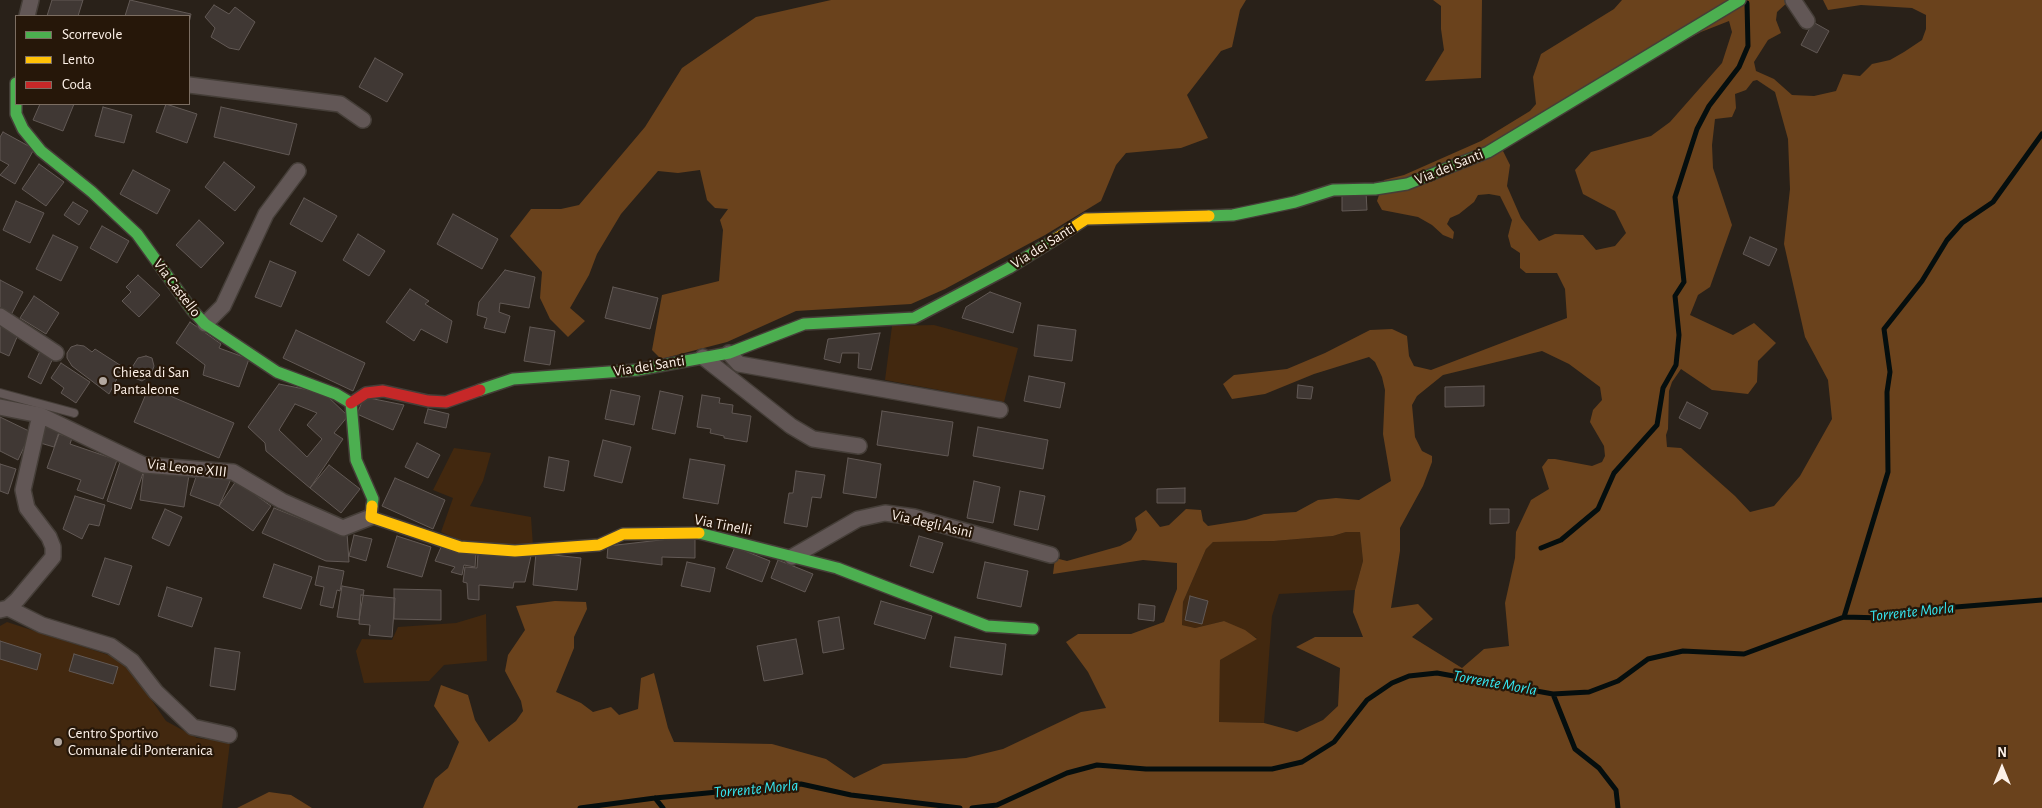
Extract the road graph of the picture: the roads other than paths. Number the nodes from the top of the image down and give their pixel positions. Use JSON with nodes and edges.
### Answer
{"nodes":[{"id":1,"x":31,"y":0,"type":"edge"},
{"id":2,"x":1740,"y":0,"type":"edge"},
{"id":3,"x":1792,"y":0,"type":"edge"},
{"id":4,"x":27,"y":15,"type":"edge"},
{"id":5,"x":1808,"y":21,"type":"dead end"},
{"id":6,"x":190,"y":84,"type":"edge"},
{"id":7,"x":16,"y":105,"type":"edge"},
{"id":8,"x":363,"y":120,"type":"dead end"},
{"id":9,"x":298,"y":171,"type":"dead end"},
{"id":10,"x":0,"y":316,"type":"edge"},
{"id":11,"x":205,"y":324,"type":"junction"},
{"id":12,"x":56,"y":353,"type":"dead end"},
{"id":13,"x":729,"y":353,"type":"junction"},
{"id":14,"x":703,"y":357,"type":"junction"},
{"id":15,"x":0,"y":394,"type":"edge"},
{"id":16,"x":351,"y":402,"type":"junction"},
{"id":17,"x":0,"y":407,"type":"edge"},
{"id":18,"x":1000,"y":410,"type":"dead end"},
{"id":19,"x":74,"y":414,"type":"dead end"},
{"id":20,"x":40,"y":415,"type":"junction"},
{"id":21,"x":859,"y":446,"type":"dead end"},
{"id":22,"x":371,"y":517,"type":"junction"},
{"id":23,"x":1051,"y":555,"type":"dead end"},
{"id":24,"x":792,"y":557,"type":"junction"},
{"id":25,"x":4,"y":609,"type":"edge"},
{"id":26,"x":1033,"y":629,"type":"dead end"},
{"id":27,"x":229,"y":735,"type":"dead end"}],
"edges":[{"from":1,"to":4,"type":"street"},
{"from":2,"to":13,"type":"street","name":"Via dei Santi"},
{"from":3,"to":5,"type":"street"},
{"from":6,"to":8,"type":"street"},
{"from":7,"to":11,"type":"street","name":"Via Castello"},
{"from":9,"to":11,"type":"street"},
{"from":10,"to":12,"type":"street"},
{"from":11,"to":16,"type":"street","name":"Via Castello"},
{"from":13,"to":14,"type":"street","name":"Via dei Santi"},
{"from":13,"to":18,"type":"street"},
{"from":14,"to":16,"type":"street","name":"Via dei Santi"},
{"from":14,"to":21,"type":"street"},
{"from":15,"to":19,"type":"lane"},
{"from":16,"to":22,"type":"street"},
{"from":17,"to":20,"type":"street","name":"Via Leone XIII"},
{"from":20,"to":22,"type":"street","name":"Via Leone XIII"},
{"from":20,"to":25,"type":"street"},
{"from":22,"to":24,"type":"street","name":"Via Tinelli"},
{"from":23,"to":24,"type":"street","name":"Via degli Asini"},
{"from":24,"to":26,"type":"street","name":"Via Tinelli"},
{"from":25,"to":27,"type":"street"}]}
